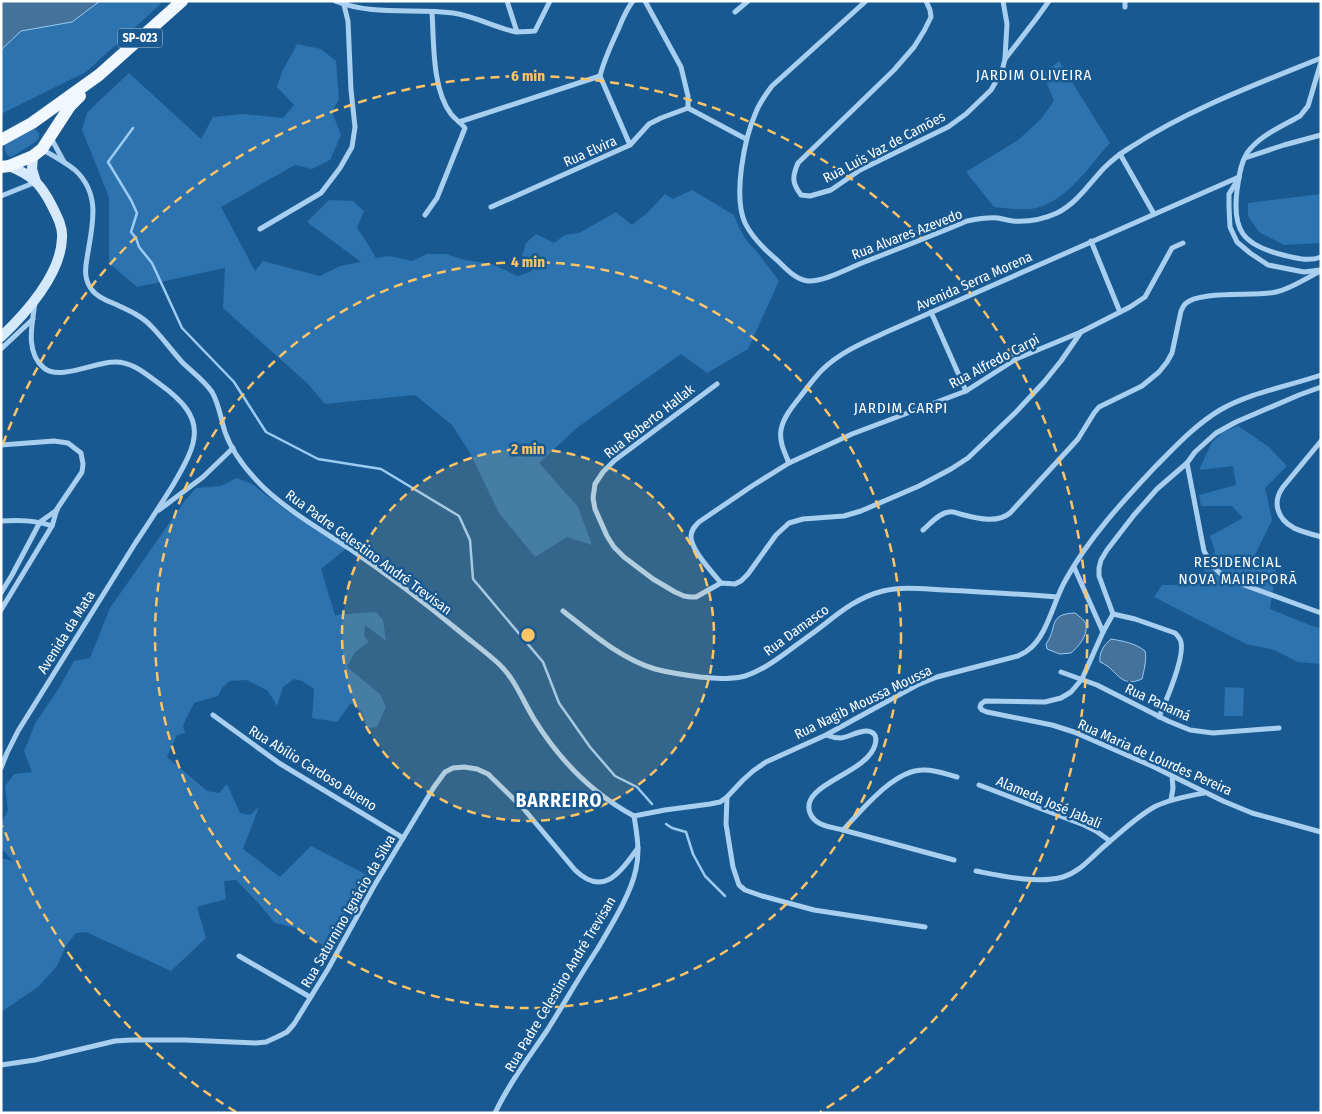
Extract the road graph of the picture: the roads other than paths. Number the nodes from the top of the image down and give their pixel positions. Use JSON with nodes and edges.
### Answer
{"nodes":[{"id":1,"x":182,"y":1,"type":"edge"},
{"id":2,"x":335,"y":1,"type":"edge"},
{"id":3,"x":507,"y":1,"type":"edge"},
{"id":4,"x":550,"y":1,"type":"edge"},
{"id":5,"x":633,"y":1,"type":"edge"},
{"id":6,"x":645,"y":1,"type":"edge"},
{"id":7,"x":748,"y":1,"type":"edge"},
{"id":8,"x":866,"y":1,"type":"edge"},
{"id":9,"x":926,"y":1,"type":"edge"},
{"id":10,"x":1003,"y":1,"type":"edge"},
{"id":11,"x":1048,"y":1,"type":"edge"},
{"id":12,"x":345,"y":3,"type":"edge"},
{"id":13,"x":432,"y":12,"type":"junction"},
{"id":14,"x":735,"y":12,"type":"dead end"},
{"id":15,"x":517,"y":32,"type":"junction"},
{"id":16,"x":1005,"y":58,"type":"junction"},
{"id":17,"x":1321,"y":58,"type":"edge"},
{"id":18,"x":1321,"y":62,"type":"edge"},
{"id":19,"x":99,"y":75,"type":"junction"},
{"id":20,"x":600,"y":76,"type":"junction"},
{"id":21,"x":688,"y":108,"type":"junction"},
{"id":22,"x":459,"y":122,"type":"junction"},
{"id":23,"x":32,"y":123,"type":"junction"},
{"id":24,"x":1321,"y":135,"type":"edge"},
{"id":25,"x":50,"y":137,"type":"junction"},
{"id":26,"x":746,"y":139,"type":"junction"},
{"id":27,"x":3,"y":142,"type":"edge"},
{"id":28,"x":630,"y":145,"type":"junction"},
{"id":29,"x":37,"y":153,"type":"junction"},
{"id":30,"x":1120,"y":154,"type":"junction"},
{"id":31,"x":1244,"y":158,"type":"junction"},
{"id":32,"x":64,"y":162,"type":"junction"},
{"id":33,"x":4,"y":164,"type":"edge"},
{"id":34,"x":1239,"y":178,"type":"junction"},
{"id":35,"x":36,"y":182,"type":"junction"},
{"id":36,"x":1,"y":196,"type":"edge"},
{"id":37,"x":491,"y":207,"type":"dead end"},
{"id":38,"x":1154,"y":214,"type":"junction"},
{"id":39,"x":425,"y":215,"type":"dead end"},
{"id":40,"x":260,"y":229,"type":"dead end"},
{"id":41,"x":1090,"y":242,"type":"junction"},
{"id":42,"x":1183,"y":243,"type":"dead end"},
{"id":43,"x":1321,"y":257,"type":"edge"},
{"id":44,"x":1321,"y":271,"type":"edge"},
{"id":45,"x":36,"y":300,"type":"junction"},
{"id":46,"x":931,"y":312,"type":"junction"},
{"id":47,"x":1120,"y":312,"type":"junction"},
{"id":48,"x":33,"y":319,"type":"junction"},
{"id":49,"x":1080,"y":332,"type":"junction"},
{"id":50,"x":1,"y":337,"type":"edge"},
{"id":51,"x":1,"y":349,"type":"edge"},
{"id":52,"x":1321,"y":375,"type":"edge"},
{"id":53,"x":717,"y":384,"type":"dead end"},
{"id":54,"x":1321,"y":387,"type":"edge"},
{"id":55,"x":966,"y":391,"type":"junction"},
{"id":56,"x":1321,"y":441,"type":"edge"},
{"id":57,"x":1,"y":445,"type":"edge"},
{"id":58,"x":233,"y":448,"type":"junction"},
{"id":59,"x":789,"y":463,"type":"junction"},
{"id":60,"x":1187,"y":463,"type":"junction"},
{"id":61,"x":57,"y":509,"type":"junction"},
{"id":62,"x":156,"y":512,"type":"junction"},
{"id":63,"x":1,"y":522,"type":"edge"},
{"id":64,"x":40,"y":522,"type":"junction"},
{"id":65,"x":52,"y":526,"type":"junction"},
{"id":66,"x":923,"y":530,"type":"dead end"},
{"id":67,"x":1321,"y":537,"type":"edge"},
{"id":68,"x":1074,"y":567,"type":"junction"},
{"id":69,"x":721,"y":583,"type":"junction"},
{"id":70,"x":1,"y":593,"type":"edge"},
{"id":71,"x":1057,"y":597,"type":"junction"},
{"id":72,"x":1,"y":610,"type":"edge"},
{"id":73,"x":563,"y":611,"type":"dead end"},
{"id":74,"x":1321,"y":613,"type":"edge"},
{"id":75,"x":1113,"y":614,"type":"junction"},
{"id":76,"x":1103,"y":632,"type":"junction"},
{"id":77,"x":1062,"y":672,"type":"dead end"},
{"id":78,"x":1082,"y":679,"type":"junction"},
{"id":79,"x":213,"y":715,"type":"dead end"},
{"id":80,"x":1159,"y":717,"type":"junction"},
{"id":81,"x":1279,"y":728,"type":"dead end"},
{"id":82,"x":826,"y":735,"type":"junction"},
{"id":83,"x":1,"y":768,"type":"edge"},
{"id":84,"x":1172,"y":776,"type":"junction"},
{"id":85,"x":957,"y":777,"type":"dead end"},
{"id":86,"x":979,"y":785,"type":"dead end"},
{"id":87,"x":1204,"y":792,"type":"junction"},
{"id":88,"x":727,"y":797,"type":"junction"},
{"id":89,"x":1171,"y":800,"type":"junction"},
{"id":90,"x":634,"y":816,"type":"junction"},
{"id":91,"x":842,"y":830,"type":"junction"},
{"id":92,"x":1321,"y":832,"type":"edge"},
{"id":93,"x":403,"y":838,"type":"junction"},
{"id":94,"x":1110,"y":841,"type":"junction"},
{"id":95,"x":638,"y":848,"type":"junction"},
{"id":96,"x":954,"y":860,"type":"dead end"},
{"id":97,"x":976,"y":871,"type":"dead end"},
{"id":98,"x":925,"y":926,"type":"dead end"},
{"id":99,"x":239,"y":956,"type":"dead end"},
{"id":100,"x":310,"y":998,"type":"junction"},
{"id":101,"x":1,"y":1065,"type":"edge"},
{"id":102,"x":495,"y":1113,"type":"edge"}],
"edges":[{"from":1,"to":19,"type":"main road","number":"SP-023"},
{"from":2,"to":12,"type":"street"},
{"from":3,"to":15,"type":"street"},
{"from":4,"to":15,"type":"street"},
{"from":5,"to":20,"type":"street"},
{"from":6,"to":21,"type":"street"},
{"from":7,"to":14,"type":"street"},
{"from":8,"to":26,"type":"street"},
{"from":9,"to":16,"type":"street","name":"Rua Luis Vaz de Camões"},
{"from":10,"to":16,"type":"street"},
{"from":11,"to":16,"type":"street","name":"Rua Luis Vaz de Camões"},
{"from":12,"to":13,"type":"street"},
{"from":12,"to":40,"type":"street"},
{"from":13,"to":15,"type":"street"},
{"from":13,"to":22,"type":"street"},
{"from":17,"to":30,"type":"street","name":"Rua Alvares Azevedo"},
{"from":18,"to":31,"type":"street"},
{"from":19,"to":23,"type":"main road","number":"SP-023"},
{"from":19,"to":25,"type":"main road","number":"SP-023"},
{"from":20,"to":22,"type":"street"},
{"from":20,"to":28,"type":"street","name":"Rua Elvira"},
{"from":21,"to":26,"type":"street"},
{"from":21,"to":28,"type":"street"},
{"from":22,"to":39,"type":"street"},
{"from":23,"to":25,"type":"main road"},
{"from":23,"to":27,"type":"main road","number":"SP-023"},
{"from":24,"to":31,"type":"street"},
{"from":25,"to":29,"type":"main road","number":"SP-023"},
{"from":25,"to":32,"type":"street"},
{"from":26,"to":30,"type":"street","name":"Rua Alvares Azevedo"},
{"from":28,"to":37,"type":"street","name":"Rua Elvira"},
{"from":29,"to":32,"type":"street"},
{"from":29,"to":33,"type":"main road"},
{"from":29,"to":35,"type":"main road"},
{"from":30,"to":38,"type":"street"},
{"from":31,"to":34,"type":"street"},
{"from":32,"to":58,"type":"street"},
{"from":33,"to":35,"type":"main road"},
{"from":34,"to":38,"type":"street","name":"Avenida Serra Morena"},
{"from":34,"to":43,"type":"street"},
{"from":34,"to":44,"type":"street"},
{"from":35,"to":36,"type":"street"},
{"from":35,"to":45,"type":"main road"},
{"from":38,"to":41,"type":"street","name":"Avenida Serra Morena"},
{"from":41,"to":46,"type":"street","name":"Avenida Serra Morena"},
{"from":41,"to":47,"type":"street"},
{"from":42,"to":47,"type":"street","name":"Rua Alfredo Carpi"},
{"from":44,"to":66,"type":"street"},
{"from":45,"to":48,"type":"street","name":"Avenida da Mata"},
{"from":45,"to":50,"type":"main road"},
{"from":46,"to":55,"type":"street"},
{"from":46,"to":59,"type":"street","name":"Avenida Serra Morena"},
{"from":47,"to":49,"type":"street","name":"Rua Alfredo Carpi"},
{"from":48,"to":51,"type":"street"},
{"from":48,"to":62,"type":"street","name":"Avenida da Mata"},
{"from":49,"to":55,"type":"street","name":"Rua Alfredo Carpi"},
{"from":49,"to":69,"type":"street"},
{"from":52,"to":68,"type":"street","name":"Rua Nagib Moussa Moussa"},
{"from":53,"to":69,"type":"street","name":"Rua Roberto Hallak"},
{"from":54,"to":60,"type":"street"},
{"from":55,"to":59,"type":"street","name":"Rua Alfredo Carpi"},
{"from":56,"to":67,"type":"street"},
{"from":57,"to":61,"type":"street"},
{"from":58,"to":62,"type":"street","name":"Avenida da Mata"},
{"from":58,"to":90,"type":"street","name":"Rua Padre Celestino André Trevisan"},
{"from":59,"to":69,"type":"street","name":"Rua Alfredo Carpi"},
{"from":60,"to":74,"type":"street"},
{"from":60,"to":75,"type":"street"},
{"from":61,"to":64,"type":"street"},
{"from":61,"to":65,"type":"street"},
{"from":62,"to":83,"type":"street","name":"Avenida da Mata"},
{"from":63,"to":64,"type":"street"},
{"from":64,"to":65,"type":"street"},
{"from":64,"to":70,"type":"street"},
{"from":65,"to":72,"type":"street"},
{"from":68,"to":71,"type":"street","name":"Rua Nagib Moussa Moussa"},
{"from":68,"to":76,"type":"street"},
{"from":71,"to":73,"type":"street","name":"Rua Damasco"},
{"from":71,"to":82,"type":"street","name":"Rua Nagib Moussa Moussa"},
{"from":75,"to":76,"type":"street"},
{"from":75,"to":80,"type":"street"},
{"from":76,"to":78,"type":"street"},
{"from":77,"to":78,"type":"street","name":"Rua Panamá"},
{"from":78,"to":80,"type":"street","name":"Rua Panamá"},
{"from":78,"to":84,"type":"street","name":"Rua Maria de Lourdes Pereira"},
{"from":79,"to":93,"type":"street","name":"Rua Abílio Cardoso Bueno"},
{"from":80,"to":81,"type":"street","name":"Rua Panamá"},
{"from":82,"to":88,"type":"street","name":"Rua Nagib Moussa Moussa"},
{"from":82,"to":91,"type":"street"},
{"from":84,"to":87,"type":"street","name":"Rua Maria de Lourdes Pereira"},
{"from":84,"to":89,"type":"street"},
{"from":85,"to":91,"type":"street"},
{"from":86,"to":94,"type":"street","name":"Alameda José Jabali"},
{"from":87,"to":89,"type":"street"},
{"from":87,"to":92,"type":"street","name":"Rua Maria de Lourdes Pereira"},
{"from":88,"to":90,"type":"street","name":"Rua Nagib Moussa Moussa"},
{"from":88,"to":98,"type":"street"},
{"from":89,"to":94,"type":"street"},
{"from":90,"to":95,"type":"street","name":"Rua Padre Celestino André Trevisan"},
{"from":91,"to":96,"type":"street"},
{"from":93,"to":95,"type":"street","name":"Rua Saturnino Ignácio da Silva"},
{"from":93,"to":100,"type":"street","name":"Rua Saturnino Ignácio da Silva"},
{"from":94,"to":97,"type":"street"},
{"from":95,"to":102,"type":"street","name":"Rua Padre Celestino André Trevisan"},
{"from":99,"to":100,"type":"street"},
{"from":100,"to":101,"type":"street","name":"Rua Saturnino Ignácio da Silva"}]}
